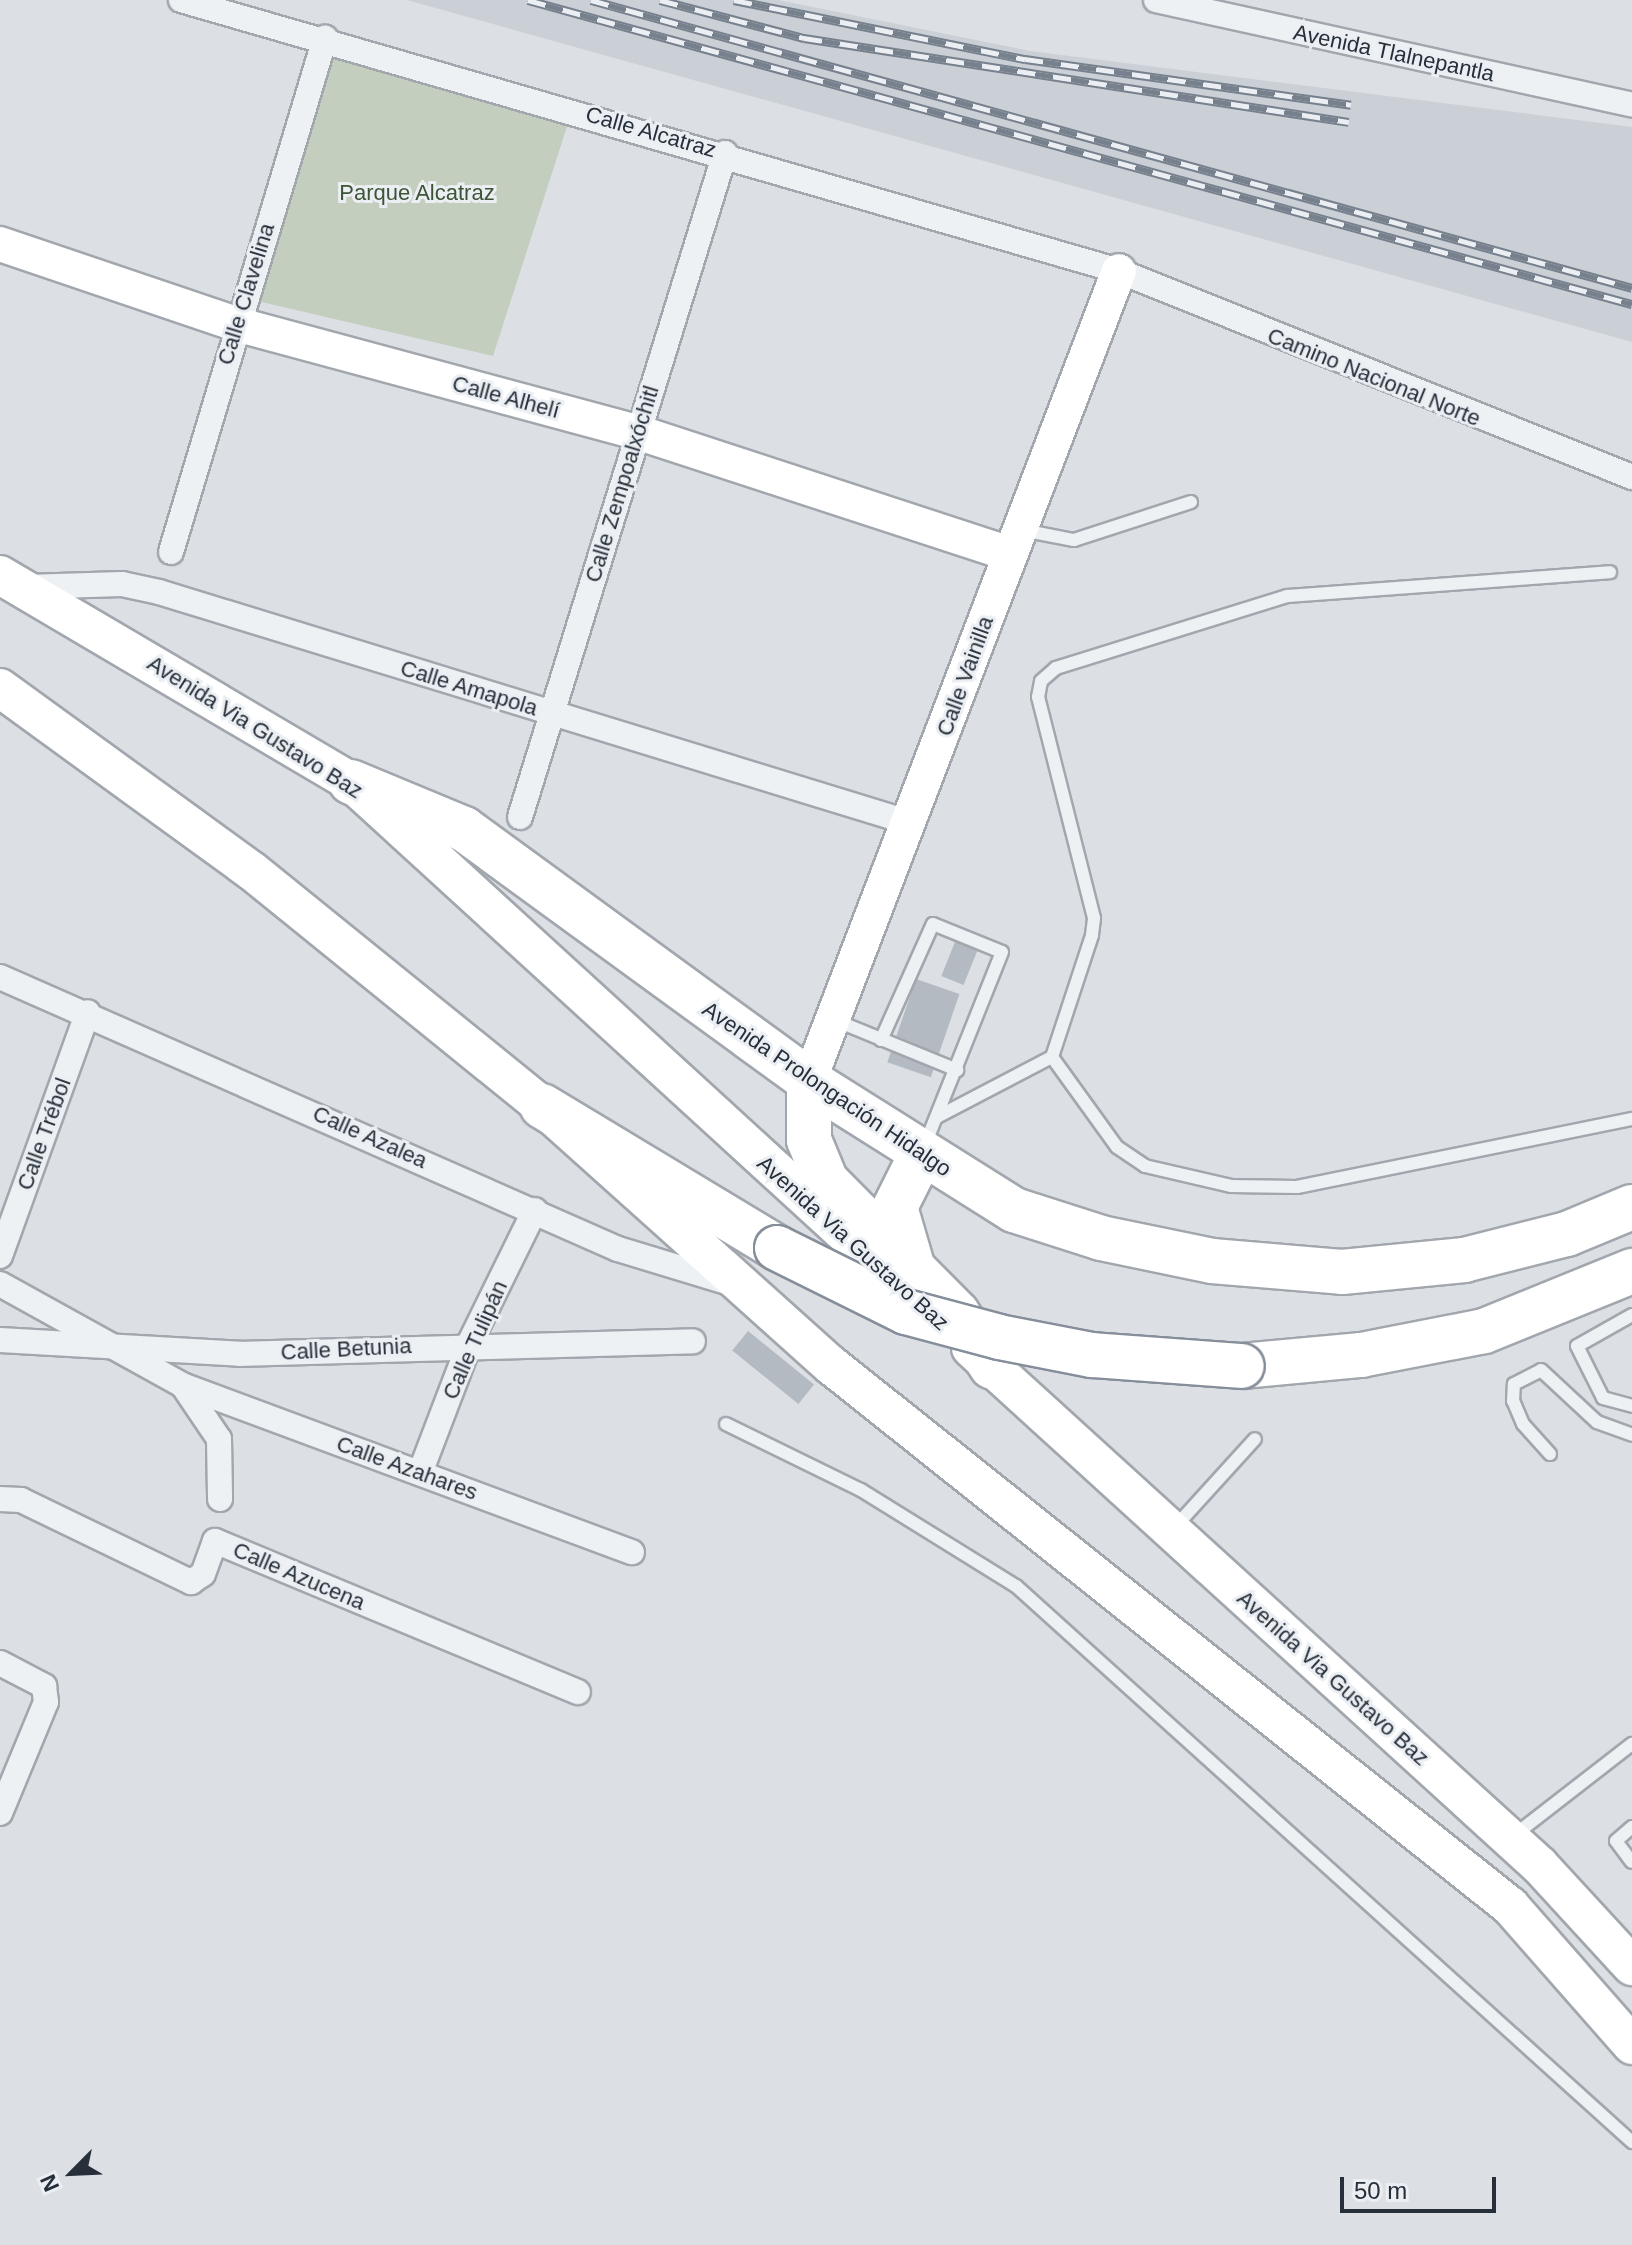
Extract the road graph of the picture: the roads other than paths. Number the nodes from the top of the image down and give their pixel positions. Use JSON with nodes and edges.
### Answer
{"nodes":[{"id":1,"x":181,"y":0,"type":"edge"},
{"id":2,"x":1156,"y":0,"type":"edge"},
{"id":3,"x":325,"y":38,"type":"junction"},
{"id":4,"x":1632,"y":105,"type":"edge"},
{"id":5,"x":725,"y":153,"type":"junction"},
{"id":6,"x":0,"y":244,"type":"edge"},
{"id":7,"x":1119,"y":271,"type":"junction"},
{"id":8,"x":236,"y":324,"type":"junction"},
{"id":9,"x":637,"y":432,"type":"junction"},
{"id":10,"x":1632,"y":477,"type":"edge"},
{"id":11,"x":1191,"y":502,"type":"dead end"},
{"id":12,"x":1014,"y":542,"type":"junction"},
{"id":13,"x":171,"y":552,"type":"dead end"},
{"id":14,"x":1610,"y":572,"type":"dead end"},
{"id":15,"x":8,"y":576,"type":"edge"},
{"id":16,"x":0,"y":688,"type":"edge"},
{"id":17,"x":552,"y":714,"type":"junction"},
{"id":18,"x":351,"y":782,"type":"junction"},
{"id":19,"x":520,"y":817,"type":"dead end"},
{"id":20,"x":911,"y":823,"type":"junction"},
{"id":21,"x":0,"y":977,"type":"edge"},
{"id":22,"x":88,"y":1012,"type":"junction"},
{"id":23,"x":834,"y":1020,"type":"junction"},
{"id":24,"x":881,"y":1040,"type":"junction"},
{"id":25,"x":1052,"y":1057,"type":"junction"},
{"id":26,"x":957,"y":1070,"type":"junction"},
{"id":27,"x":809,"y":1081,"type":"junction"},
{"id":28,"x":542,"y":1106,"type":"junction"},
{"id":29,"x":937,"y":1117,"type":"junction"},
{"id":30,"x":1632,"y":1119,"type":"edge"},
{"id":31,"x":920,"y":1157,"type":"junction"},
{"id":32,"x":1632,"y":1207,"type":"edge"},
{"id":33,"x":535,"y":1210,"type":"junction"},
{"id":34,"x":0,"y":1256,"type":"edge"},
{"id":35,"x":911,"y":1262,"type":"junction"},
{"id":36,"x":1632,"y":1271,"type":"edge"},
{"id":37,"x":0,"y":1284,"type":"edge"},
{"id":38,"x":744,"y":1287,"type":"junction"},
{"id":39,"x":1632,"y":1315,"type":"edge"},
{"id":40,"x":0,"y":1340,"type":"edge"},
{"id":41,"x":693,"y":1341,"type":"dead end"},
{"id":42,"x":470,"y":1342,"type":"junction"},
{"id":43,"x":118,"y":1345,"type":"junction"},
{"id":44,"x":992,"y":1367,"type":"junction"},
{"id":45,"x":182,"y":1385,"type":"junction"},
{"id":46,"x":1632,"y":1406,"type":"edge"},
{"id":47,"x":726,"y":1424,"type":"dead end"},
{"id":48,"x":1632,"y":1435,"type":"edge"},
{"id":49,"x":1255,"y":1439,"type":"dead end"},
{"id":50,"x":1550,"y":1454,"type":"dead end"},
{"id":51,"x":420,"y":1473,"type":"junction"},
{"id":52,"x":0,"y":1499,"type":"edge"},
{"id":53,"x":220,"y":1499,"type":"dead end"},
{"id":54,"x":1172,"y":1531,"type":"junction"},
{"id":55,"x":632,"y":1552,"type":"dead end"},
{"id":56,"x":0,"y":1663,"type":"edge"},
{"id":57,"x":578,"y":1692,"type":"dead end"},
{"id":58,"x":1632,"y":1744,"type":"edge"},
{"id":59,"x":0,"y":1813,"type":"edge"},
{"id":60,"x":1632,"y":1827,"type":"edge"},
{"id":61,"x":1510,"y":1839,"type":"junction"},
{"id":62,"x":1632,"y":1862,"type":"edge"},
{"id":63,"x":1627,"y":1952,"type":"edge"},
{"id":64,"x":1632,"y":2045,"type":"edge"},
{"id":65,"x":1632,"y":2142,"type":"edge"}],
"edges":[{"from":1,"to":3,"type":"street","name":"Calle Alcatraz"},
{"from":2,"to":4,"type":"street","name":"Avenida Tlalnepantla"},
{"from":3,"to":5,"type":"street","name":"Calle Alcatraz"},
{"from":3,"to":8,"type":"street","name":"Calle Clavelina"},
{"from":5,"to":7,"type":"street","name":"Calle Alcatraz"},
{"from":5,"to":9,"type":"street","name":"Calle Zempoalxóchitl"},
{"from":6,"to":8,"type":"street","name":"Calle Alhelí"},
{"from":7,"to":10,"type":"street","name":"Camino Nacional Norte"},
{"from":7,"to":12,"type":"street","name":"Calle Vainilla"},
{"from":8,"to":9,"type":"street","name":"Calle Alhelí"},
{"from":8,"to":13,"type":"street","name":"Calle Clavelina"},
{"from":9,"to":12,"type":"street","name":"Calle Alhelí"},
{"from":9,"to":17,"type":"street","name":"Calle Zempoalxóchitl"},
{"from":11,"to":12,"type":"lane"},
{"from":12,"to":20,"type":"street","name":"Calle Vainilla"},
{"from":14,"to":25,"type":"lane"},
{"from":15,"to":17,"type":"street","name":"Calle Amapola"},
{"from":15,"to":18,"type":"main road","name":"Avenida Via Gustavo Baz"},
{"from":16,"to":28,"type":"main road"},
{"from":17,"to":19,"type":"street","name":"Calle Zempoalxóchitl"},
{"from":17,"to":20,"type":"street","name":"Calle Amapola"},
{"from":18,"to":27,"type":"highway","name":"Avenida Prolongación Hidalgo"},
{"from":18,"to":44,"type":"main road","name":"Avenida Via Gustavo Baz"},
{"from":20,"to":23,"type":"street","name":"Calle Vainilla"},
{"from":21,"to":22,"type":"street","name":"Calle Azalea"},
{"from":22,"to":33,"type":"street","name":"Calle Azalea"},
{"from":22,"to":34,"type":"street","name":"Calle Trébol"},
{"from":23,"to":24,"type":"lane"},
{"from":23,"to":27,"type":"street","name":"Calle Vainilla"},
{"from":24,"to":26,"type":"lane"},
{"from":24,"to":26,"type":"lane"},
{"from":25,"to":29,"type":"lane"},
{"from":25,"to":30,"type":"lane"},
{"from":26,"to":29,"type":"lane"},
{"from":27,"to":31,"type":"highway","name":"Avenida Prolongación Hidalgo"},
{"from":27,"to":35,"type":"highway"},
{"from":28,"to":36,"type":"highway","bridge":true},
{"from":28,"to":38,"type":"main road"},
{"from":29,"to":31,"type":"lane"},
{"from":31,"to":32,"type":"highway","name":"Avenida Prolongación Hidalgo"},
{"from":31,"to":35,"type":"highway"},
{"from":33,"to":38,"type":"street","name":"Calle Azalea"},
{"from":33,"to":42,"type":"street","name":"Calle Tulipán"},
{"from":35,"to":44,"type":"highway"},
{"from":37,"to":43,"type":"street","name":"Calle Azahares"},
{"from":38,"to":64,"type":"main road"},
{"from":39,"to":46,"type":"lane"},
{"from":40,"to":43,"type":"street","name":"Calle Betunia"},
{"from":41,"to":42,"type":"street","name":"Calle Betunia"},
{"from":42,"to":43,"type":"street","name":"Calle Betunia"},
{"from":42,"to":51,"type":"street","name":"Calle Tulipán"},
{"from":43,"to":45,"type":"street","name":"Calle Azahares"},
{"from":44,"to":54,"type":"main road","name":"Avenida Via Gustavo Baz"},
{"from":45,"to":51,"type":"street","name":"Calle Azahares"},
{"from":45,"to":53,"type":"street","name":"Calle Azahares"},
{"from":47,"to":65,"type":"lane"},
{"from":48,"to":50,"type":"lane"},
{"from":49,"to":54,"type":"lane"},
{"from":51,"to":55,"type":"street","name":"Calle Azahares"},
{"from":52,"to":57,"type":"street","name":"Calle Azucena"},
{"from":54,"to":61,"type":"main road","name":"Avenida Via Gustavo Baz"},
{"from":56,"to":59,"type":"street"},
{"from":58,"to":61,"type":"lane"},
{"from":60,"to":62,"type":"lane"},
{"from":61,"to":63,"type":"main road","name":"Avenida Via Gustavo Baz"}]}
